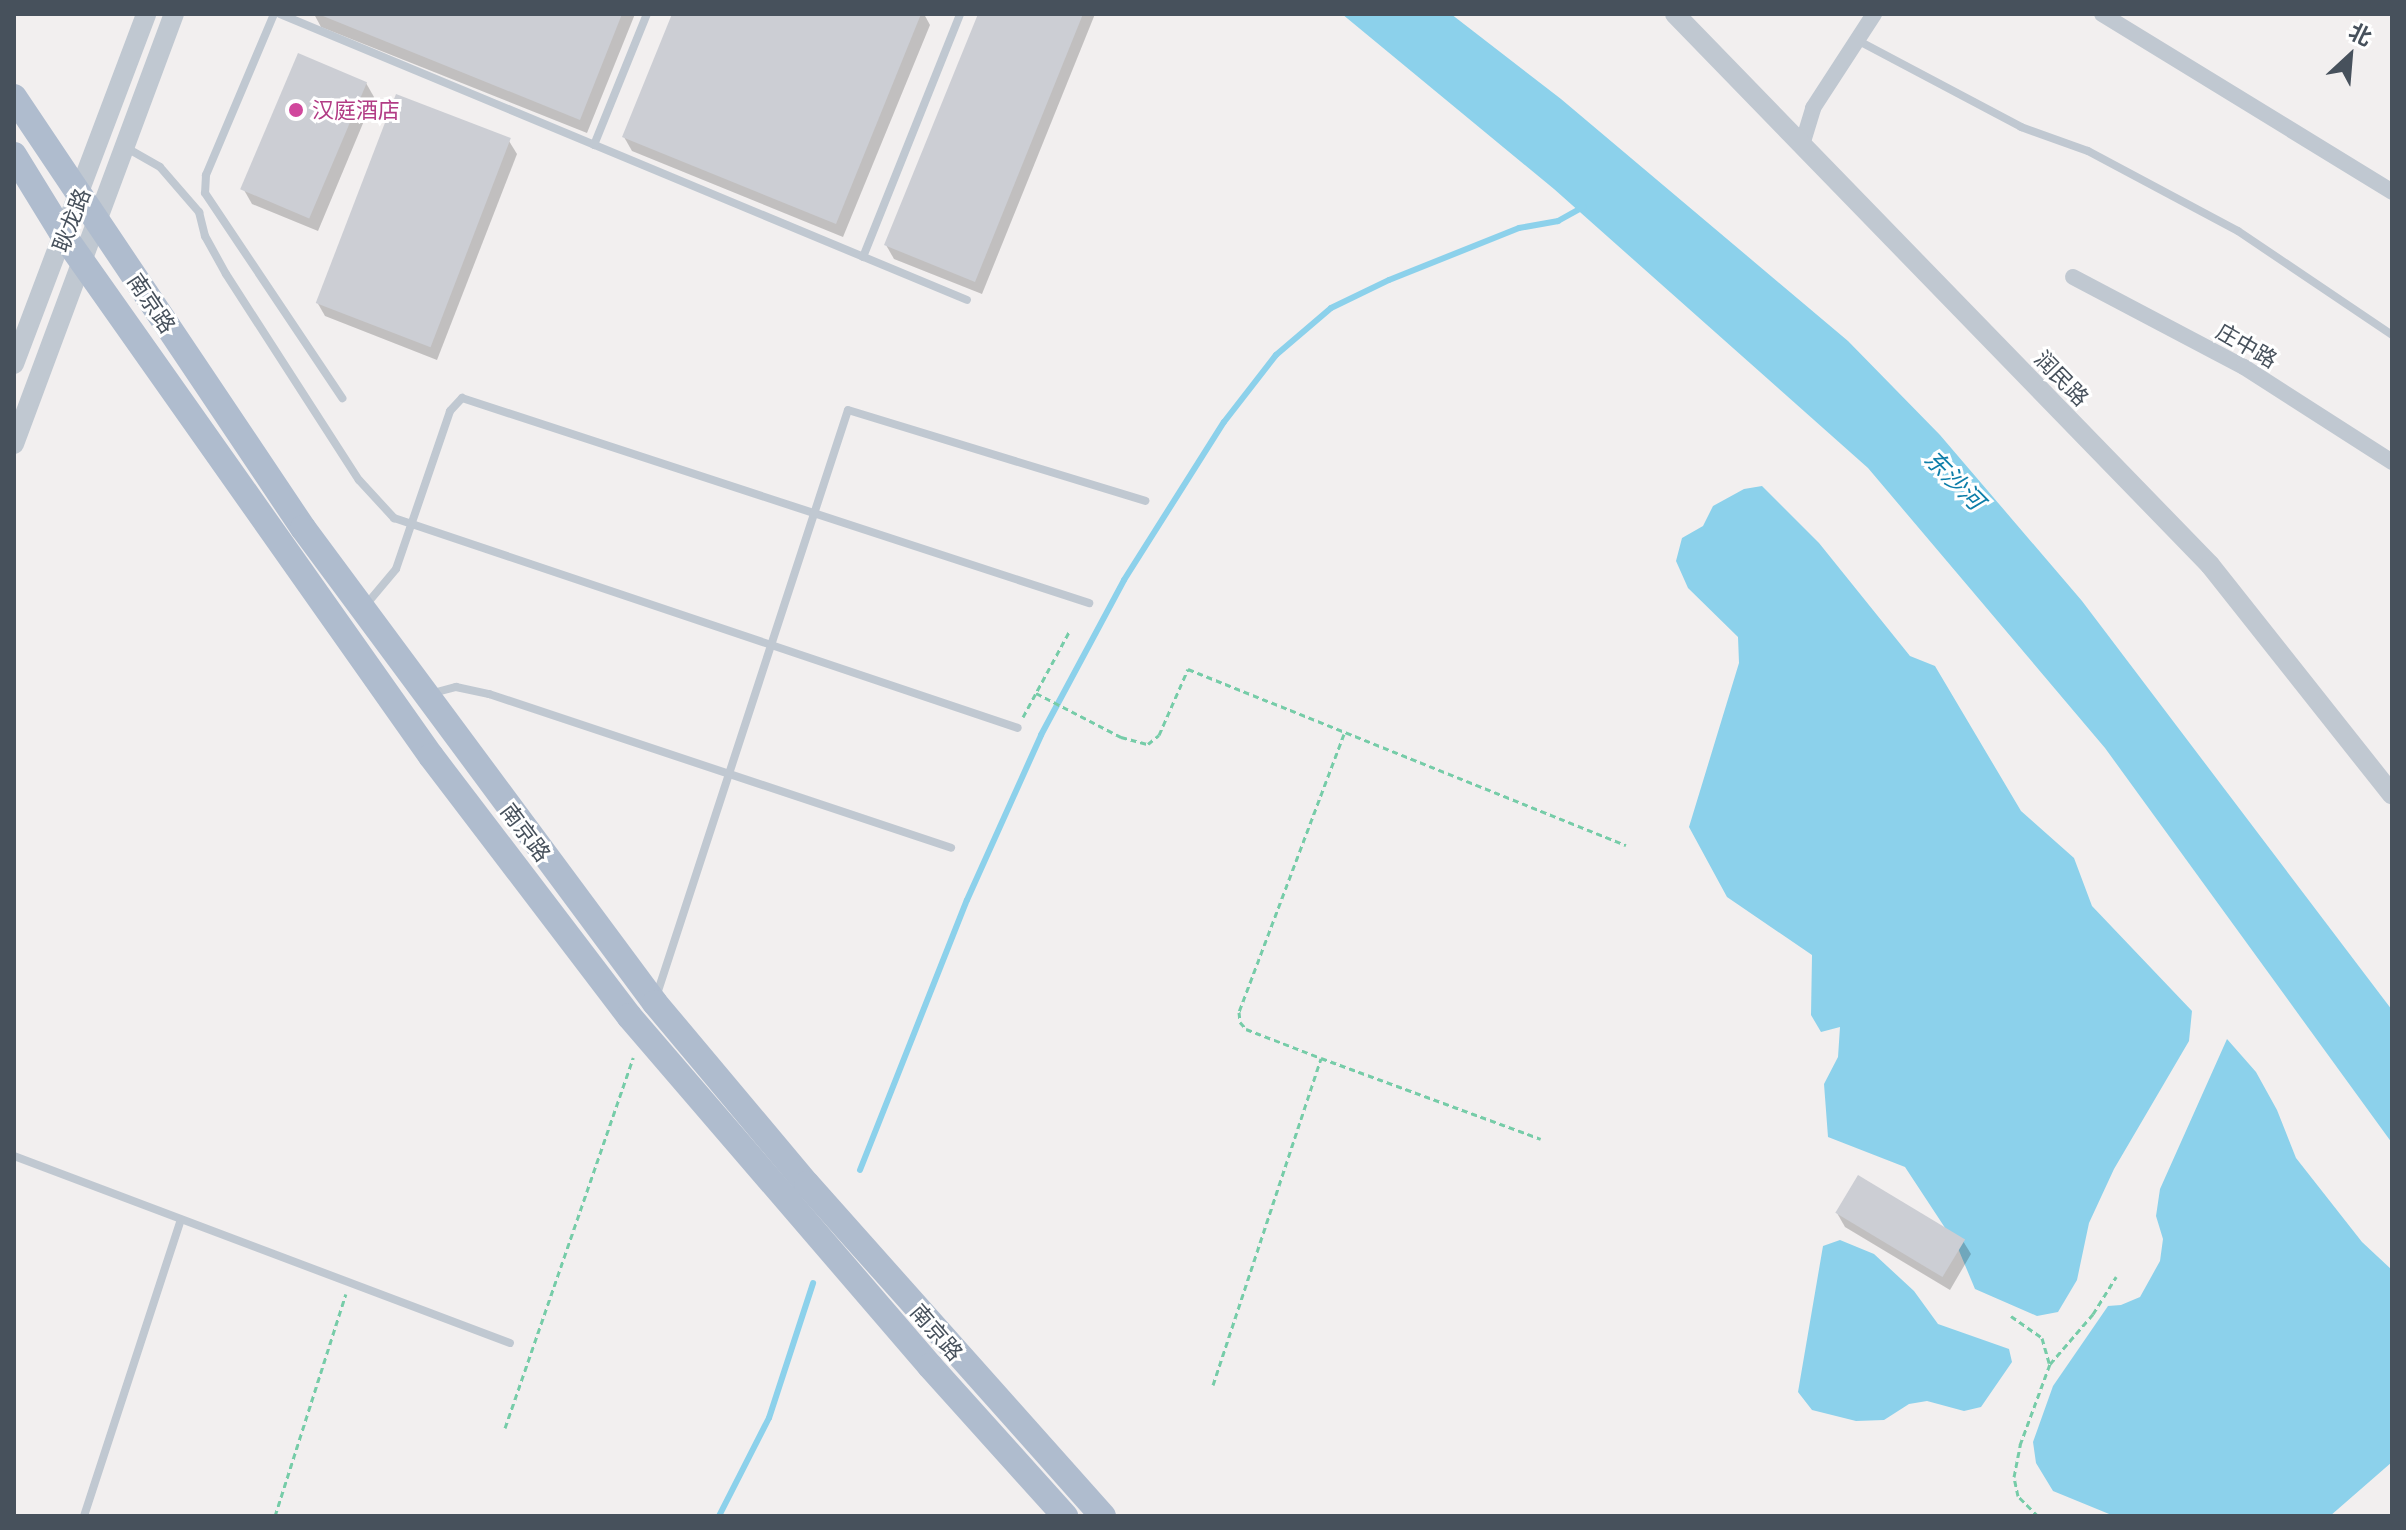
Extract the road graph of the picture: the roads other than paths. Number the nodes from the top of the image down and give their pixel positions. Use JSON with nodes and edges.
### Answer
{"nodes":[{"id":1,"x":146,"y":14,"type":"edge"},
{"id":2,"x":174,"y":14,"type":"edge"},
{"id":3,"x":274,"y":14,"type":"edge"},
{"id":4,"x":280,"y":14,"type":"edge"},
{"id":5,"x":647,"y":14,"type":"edge"},
{"id":6,"x":960,"y":14,"type":"edge"},
{"id":7,"x":1675,"y":14,"type":"edge"},
{"id":8,"x":1874,"y":14,"type":"edge"},
{"id":9,"x":2102,"y":14,"type":"edge"},
{"id":10,"x":1857,"y":40,"type":"junction"},
{"id":11,"x":18,"y":102,"type":"edge"},
{"id":12,"x":594,"y":145,"type":"junction"},
{"id":13,"x":1802,"y":145,"type":"junction"},
{"id":14,"x":124,"y":147,"type":"junction"},
{"id":15,"x":14,"y":155,"type":"edge"},
{"id":16,"x":2392,"y":192,"type":"edge"},
{"id":17,"x":78,"y":194,"type":"junction"},
{"id":18,"x":97,"y":221,"type":"junction"},
{"id":19,"x":62,"y":233,"type":"junction"},
{"id":20,"x":863,"y":257,"type":"junction"},
{"id":21,"x":82,"y":260,"type":"junction"},
{"id":22,"x":2073,"y":277,"type":"dead end"},
{"id":23,"x":967,"y":300,"type":"dead end"},
{"id":24,"x":2392,"y":335,"type":"edge"},
{"id":25,"x":14,"y":364,"type":"edge"},
{"id":26,"x":342,"y":398,"type":"dead end"},
{"id":27,"x":14,"y":444,"type":"edge"},
{"id":28,"x":2392,"y":462,"type":"edge"},
{"id":29,"x":1145,"y":501,"type":"dead end"},
{"id":30,"x":814,"y":513,"type":"junction"},
{"id":31,"x":412,"y":523,"type":"junction"},
{"id":32,"x":1089,"y":603,"type":"dead end"},
{"id":33,"x":361,"y":609,"type":"junction"},
{"id":34,"x":770,"y":644,"type":"junction"},
{"id":35,"x":424,"y":695,"type":"junction"},
{"id":36,"x":1018,"y":728,"type":"road end"},
{"id":37,"x":728,"y":773,"type":"junction"},
{"id":38,"x":2392,"y":795,"type":"edge"},
{"id":39,"x":951,"y":848,"type":"dead end"},
{"id":40,"x":655,"y":1003,"type":"junction"},
{"id":41,"x":14,"y":1156,"type":"edge"},
{"id":42,"x":181,"y":1219,"type":"junction"},
{"id":43,"x":510,"y":1343,"type":"dead end"},
{"id":44,"x":84,"y":1516,"type":"edge"},
{"id":45,"x":1065,"y":1516,"type":"edge"},
{"id":46,"x":1103,"y":1516,"type":"edge"}],
"edges":[{"from":1,"to":17,"type":"street","name":"耿龙路"},
{"from":2,"to":14,"type":"street","name":"耿龙路"},
{"from":3,"to":26,"type":"lane"},
{"from":4,"to":12,"type":"lane"},
{"from":5,"to":12,"type":"lane"},
{"from":6,"to":20,"type":"lane"},
{"from":7,"to":13,"type":"street","name":"润民路"},
{"from":8,"to":10,"type":"street"},
{"from":9,"to":16,"type":"street"},
{"from":10,"to":13,"type":"street"},
{"from":10,"to":24,"type":"lane"},
{"from":11,"to":17,"type":"main road","name":"南京路"},
{"from":12,"to":20,"type":"lane"},
{"from":13,"to":38,"type":"street","name":"润民路"},
{"from":14,"to":18,"type":"street","name":"耿龙路"},
{"from":14,"to":31,"type":"lane"},
{"from":15,"to":19,"type":"main road","name":"南京路"},
{"from":17,"to":18,"type":"main road","name":"南京路"},
{"from":17,"to":19,"type":"street","name":"耿龙路"},
{"from":18,"to":21,"type":"street","name":"耿龙路"},
{"from":18,"to":33,"type":"main road","name":"南京路"},
{"from":19,"to":21,"type":"main road","name":"南京路"},
{"from":19,"to":25,"type":"street","name":"耿龙路"},
{"from":20,"to":23,"type":"lane"},
{"from":21,"to":27,"type":"street","name":"耿龙路"},
{"from":21,"to":45,"type":"main road","name":"南京路"},
{"from":22,"to":28,"type":"street","name":"庄中路"},
{"from":29,"to":30,"type":"lane"},
{"from":30,"to":31,"type":"lane"},
{"from":30,"to":32,"type":"lane"},
{"from":30,"to":34,"type":"lane"},
{"from":31,"to":33,"type":"lane"},
{"from":31,"to":34,"type":"lane"},
{"from":33,"to":35,"type":"main road","name":"南京路"},
{"from":34,"to":36,"type":"lane"},
{"from":34,"to":37,"type":"lane"},
{"from":35,"to":37,"type":"lane"},
{"from":35,"to":40,"type":"main road","name":"南京路"},
{"from":37,"to":39,"type":"lane"},
{"from":37,"to":40,"type":"lane"},
{"from":40,"to":46,"type":"main road","name":"南京路"},
{"from":41,"to":42,"type":"lane"},
{"from":42,"to":43,"type":"lane"},
{"from":42,"to":44,"type":"lane"}]}
